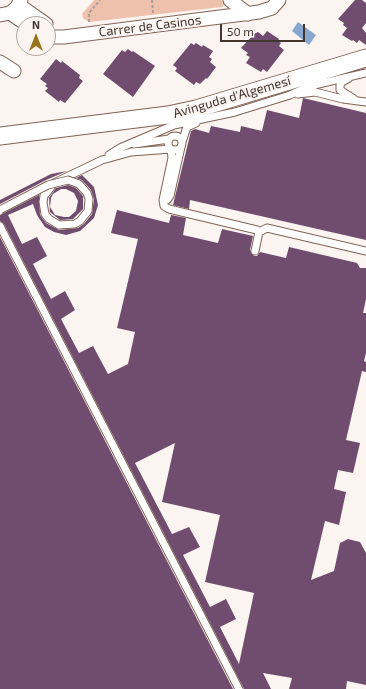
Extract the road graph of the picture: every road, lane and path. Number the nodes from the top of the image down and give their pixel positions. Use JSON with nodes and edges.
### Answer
{"nodes":[{"id":1,"x":100,"y":0,"type":"edge"},
{"id":2,"x":152,"y":0,"type":"edge"},
{"id":3,"x":230,"y":0,"type":"edge"},
{"id":4,"x":279,"y":0,"type":"edge"},
{"id":5,"x":13,"y":8,"type":"edge"},
{"id":6,"x":153,"y":13,"type":"dead end"},
{"id":7,"x":248,"y":14,"type":"junction"},
{"id":8,"x":20,"y":16,"type":"edge"},
{"id":9,"x":29,"y":16,"type":"edge"},
{"id":10,"x":89,"y":22,"type":"dead end"},
{"id":11,"x":56,"y":31,"type":"edge"},
{"id":12,"x":56,"y":37,"type":"edge"},
{"id":13,"x":64,"y":37,"type":"junction"},
{"id":14,"x":366,"y":58,"type":"edge"},
{"id":15,"x":0,"y":62,"type":"edge"},
{"id":16,"x":14,"y":71,"type":"dead end"},
{"id":17,"x":366,"y":73,"type":"edge"},
{"id":18,"x":357,"y":75,"type":"junction"},
{"id":19,"x":290,"y":95,"type":"junction"},
{"id":20,"x":357,"y":100,"type":"junction"},
{"id":21,"x":366,"y":102,"type":"edge"},
{"id":22,"x":206,"y":119,"type":"junction"},
{"id":23,"x":183,"y":123,"type":"junction"},
{"id":24,"x":0,"y":136,"type":"edge"},
{"id":25,"x":170,"y":138,"type":"junction"},
{"id":26,"x":126,"y":145,"type":"junction"},
{"id":27,"x":181,"y":145,"type":"junction"},
{"id":28,"x":171,"y":149,"type":"junction"},
{"id":29,"x":102,"y":160,"type":"junction"},
{"id":30,"x":163,"y":200,"type":"junction"},
{"id":31,"x":0,"y":210,"type":"edge"},
{"id":32,"x":0,"y":226,"type":"edge"},
{"id":33,"x":259,"y":232,"type":"junction"},
{"id":34,"x":255,"y":251,"type":"dead end"},
{"id":35,"x":366,"y":251,"type":"edge"},
{"id":36,"x":239,"y":689,"type":"edge"}],
"edges":[{"from":1,"to":10,"type":"path"},
{"from":2,"to":6,"type":"path"},
{"from":3,"to":7,"type":"street"},
{"from":4,"to":7,"type":"street","name":"Carrer de Casinos"},
{"from":5,"to":8,"type":"street"},
{"from":5,"to":9,"type":"street"},
{"from":7,"to":13,"type":"street","name":"Carrer de Casinos"},
{"from":11,"to":13,"type":"street"},
{"from":12,"to":13,"type":"street","name":"Carrer de Casinos"},
{"from":14,"to":24,"type":"street","name":"Avinguda d'Algemesí"},
{"from":15,"to":16,"type":"street"},
{"from":17,"to":18,"type":"lane"},
{"from":18,"to":19,"type":"lane"},
{"from":18,"to":20,"type":"lane"},
{"from":19,"to":20,"type":"lane"},
{"from":19,"to":22,"type":"lane"},
{"from":20,"to":21,"type":"lane"},
{"from":22,"to":23,"type":"lane"},
{"from":22,"to":27,"type":"lane"},
{"from":23,"to":25,"type":"lane"},
{"from":23,"to":26,"type":"lane"},
{"from":25,"to":26,"type":"lane"},
{"from":25,"to":27,"type":"lane"},
{"from":25,"to":28,"type":"lane"},
{"from":26,"to":29,"type":"lane"},
{"from":27,"to":28,"type":"lane"},
{"from":27,"to":30,"type":"lane"},
{"from":28,"to":29,"type":"lane"},
{"from":28,"to":30,"type":"lane"},
{"from":29,"to":31,"type":"lane","bridge":true},
{"from":30,"to":33,"type":"lane"},
{"from":32,"to":36,"type":"lane"},
{"from":33,"to":34,"type":"lane"},
{"from":33,"to":35,"type":"lane"}]}
